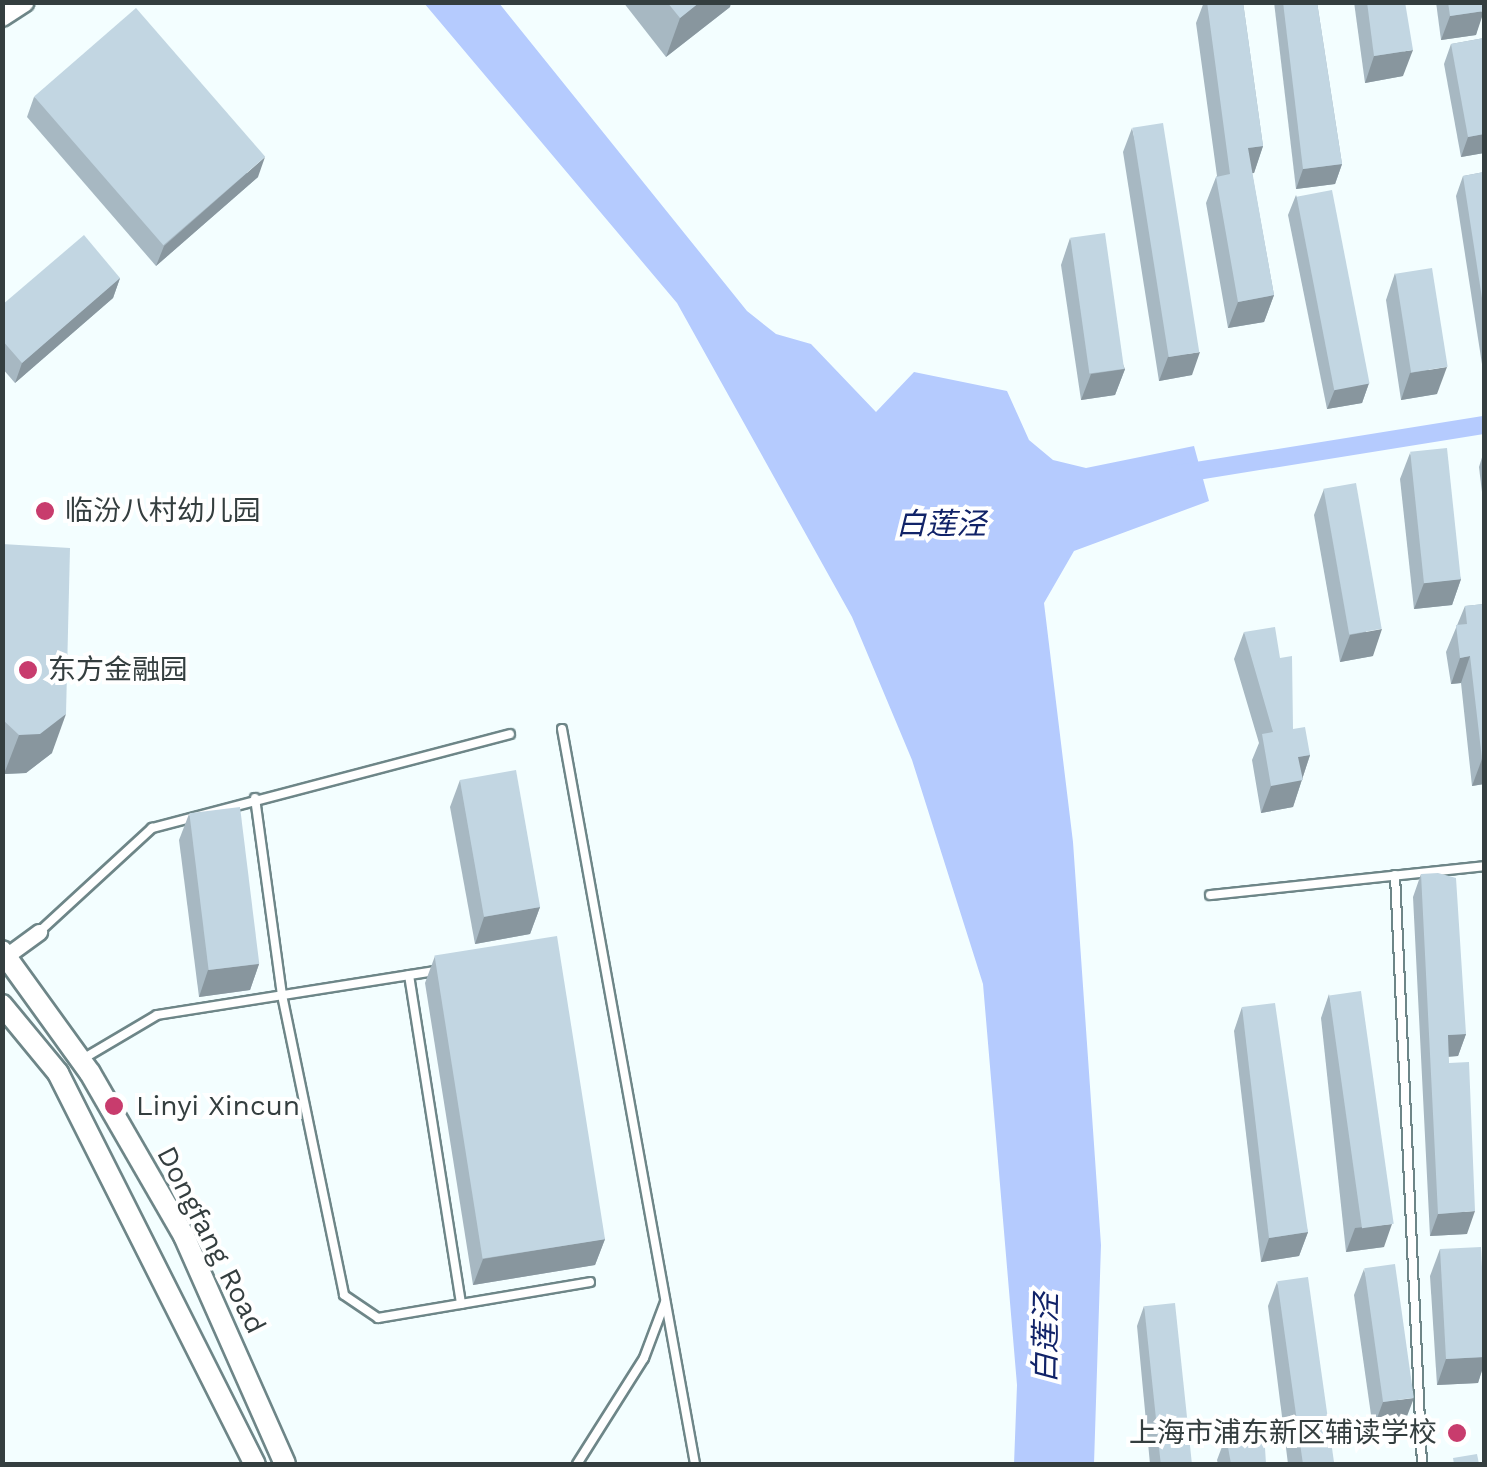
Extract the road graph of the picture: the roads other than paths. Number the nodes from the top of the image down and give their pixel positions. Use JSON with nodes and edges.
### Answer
{"nodes":[{"id":1,"x":25,"y":2,"type":"edge"},
{"id":2,"x":2,"y":16,"type":"edge"},
{"id":3,"x":562,"y":729,"type":"dead end"},
{"id":4,"x":510,"y":734,"type":"dead end"},
{"id":5,"x":255,"y":798,"type":"junction"},
{"id":6,"x":1484,"y":866,"type":"edge"},
{"id":7,"x":1395,"y":875,"type":"junction"},
{"id":8,"x":1210,"y":895,"type":"dead end"},
{"id":9,"x":39,"y":932,"type":"joint"},
{"id":10,"x":4,"y":955,"type":"edge"},
{"id":11,"x":460,"y":966,"type":"edge"},
{"id":12,"x":409,"y":974,"type":"junction"},
{"id":13,"x":282,"y":995,"type":"junction"},
{"id":14,"x":2,"y":1005,"type":"edge"},
{"id":15,"x":81,"y":1060,"type":"junction"},
{"id":16,"x":590,"y":1282,"type":"dead end"},
{"id":17,"x":666,"y":1300,"type":"junction"},
{"id":18,"x":460,"y":1304,"type":"junction"},
{"id":19,"x":255,"y":1464,"type":"edge"},
{"id":20,"x":285,"y":1464,"type":"edge"},
{"id":21,"x":577,"y":1464,"type":"edge"},
{"id":22,"x":695,"y":1464,"type":"edge"},
{"id":23,"x":1422,"y":1464,"type":"edge"}],
"edges":[{"from":1,"to":2,"type":"street"},
{"from":3,"to":17,"type":"lane"},
{"from":4,"to":5,"type":"lane"},
{"from":5,"to":9,"type":"lane"},
{"from":5,"to":13,"type":"lane"},
{"from":6,"to":7,"type":"lane"},
{"from":7,"to":8,"type":"lane"},
{"from":7,"to":23,"type":"lane"},
{"from":9,"to":10,"type":"street"},
{"from":10,"to":15,"type":"main road","name":"Dongfang Road"},
{"from":11,"to":12,"type":"lane"},
{"from":12,"to":13,"type":"lane"},
{"from":12,"to":18,"type":"lane"},
{"from":13,"to":15,"type":"lane"},
{"from":13,"to":18,"type":"lane"},
{"from":14,"to":19,"type":"main road"},
{"from":15,"to":20,"type":"main road","name":"Dongfang Road"},
{"from":16,"to":18,"type":"lane"},
{"from":17,"to":21,"type":"lane"},
{"from":17,"to":22,"type":"lane"}]}
